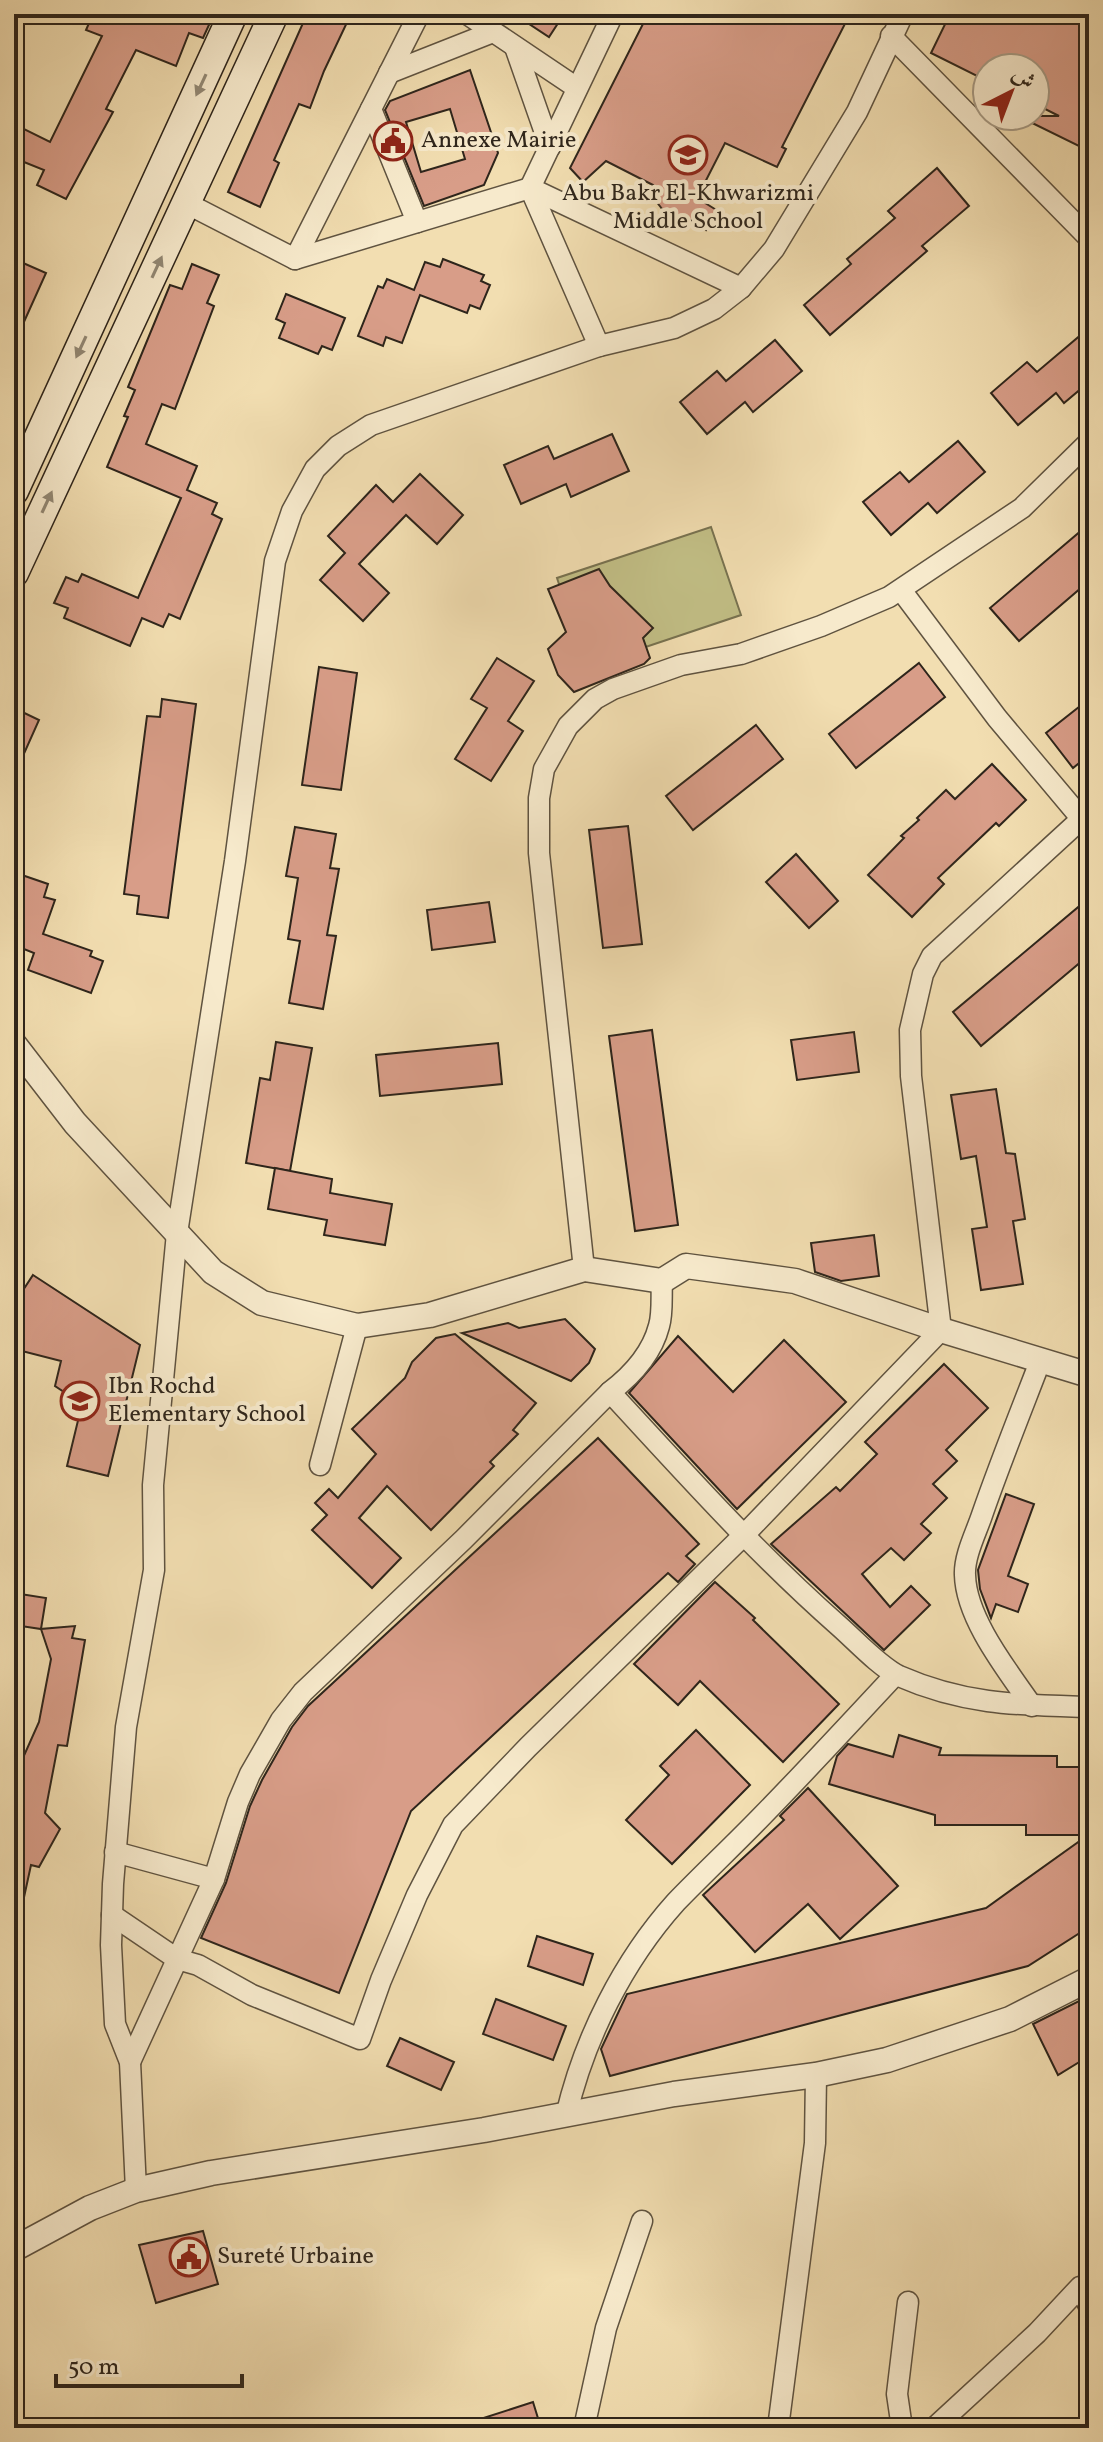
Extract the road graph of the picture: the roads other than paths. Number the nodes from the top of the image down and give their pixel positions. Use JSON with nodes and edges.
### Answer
{"nodes":[{"id":1,"x":233,"y":14,"type":"edge"},
{"id":2,"x":274,"y":14,"type":"edge"},
{"id":3,"x":419,"y":14,"type":"edge"},
{"id":4,"x":467,"y":14,"type":"edge"},
{"id":5,"x":613,"y":14,"type":"edge"},
{"id":6,"x":903,"y":14,"type":"edge"},
{"id":7,"x":493,"y":32,"type":"junction"},
{"id":8,"x":891,"y":36,"type":"junction"},
{"id":9,"x":515,"y":47,"type":"junction"},
{"id":10,"x":389,"y":73,"type":"junction"},
{"id":11,"x":577,"y":88,"type":"junction"},
{"id":12,"x":371,"y":109,"type":"junction"},
{"id":13,"x":550,"y":147,"type":"junction"},
{"id":14,"x":530,"y":188,"type":"junction"},
{"id":15,"x":186,"y":203,"type":"junction"},
{"id":16,"x":417,"y":222,"type":"junction"},
{"id":17,"x":1089,"y":238,"type":"edge"},
{"id":18,"x":295,"y":259,"type":"junction"},
{"id":19,"x":741,"y":288,"type":"junction"},
{"id":20,"x":599,"y":346,"type":"junction"},
{"id":21,"x":1089,"y":442,"type":"edge"},
{"id":22,"x":14,"y":491,"type":"edge"},
{"id":23,"x":14,"y":573,"type":"edge"},
{"id":24,"x":901,"y":590,"type":"junction"},
{"id":25,"x":1085,"y":815,"type":"edge"},
{"id":26,"x":14,"y":1044,"type":"edge"},
{"id":27,"x":177,"y":1233,"type":"junction"},
{"id":28,"x":584,"y":1269,"type":"junction"},
{"id":29,"x":662,"y":1281,"type":"junction"},
{"id":30,"x":357,"y":1326,"type":"junction"},
{"id":31,"x":941,"y":1330,"type":"junction"},
{"id":32,"x":1041,"y":1359,"type":"junction"},
{"id":33,"x":1089,"y":1375,"type":"edge"},
{"id":34,"x":610,"y":1392,"type":"junction"},
{"id":35,"x":320,"y":1465,"type":"dead end"},
{"id":36,"x":743,"y":1536,"type":"junction"},
{"id":37,"x":895,"y":1675,"type":"junction"},
{"id":38,"x":1032,"y":1706,"type":"junction"},
{"id":39,"x":1089,"y":1707,"type":"edge"},
{"id":40,"x":115,"y":1852,"type":"junction"},
{"id":41,"x":214,"y":1879,"type":"junction"},
{"id":42,"x":112,"y":1915,"type":"junction"},
{"id":43,"x":177,"y":1959,"type":"junction"},
{"id":44,"x":1089,"y":1979,"type":"edge"},
{"id":45,"x":130,"y":2062,"type":"junction"},
{"id":46,"x":816,"y":2075,"type":"junction"},
{"id":47,"x":566,"y":2116,"type":"junction"},
{"id":48,"x":136,"y":2190,"type":"junction"},
{"id":49,"x":642,"y":2221,"type":"dead end"},
{"id":50,"x":14,"y":2249,"type":"edge"},
{"id":51,"x":908,"y":2302,"type":"dead end"},
{"id":52,"x":1089,"y":2306,"type":"edge"},
{"id":53,"x":584,"y":2428,"type":"edge"},
{"id":54,"x":778,"y":2428,"type":"edge"},
{"id":55,"x":902,"y":2428,"type":"edge"},
{"id":56,"x":934,"y":2428,"type":"edge"}],
"edges":[{"from":1,"to":22,"type":"main road","one_way":true},
{"from":2,"to":15,"type":"main road"},
{"from":3,"to":10,"type":"street"},
{"from":4,"to":7,"type":"street"},
{"from":5,"to":11,"type":"street"},
{"from":6,"to":8,"type":"street"},
{"from":7,"to":9,"type":"street"},
{"from":7,"to":10,"type":"street"},
{"from":8,"to":17,"type":"street"},
{"from":8,"to":19,"type":"street"},
{"from":9,"to":11,"type":"street"},
{"from":9,"to":13,"type":"street"},
{"from":10,"to":12,"type":"street"},
{"from":11,"to":13,"type":"street"},
{"from":12,"to":16,"type":"street"},
{"from":12,"to":18,"type":"street"},
{"from":13,"to":14,"type":"street"},
{"from":14,"to":16,"type":"street"},
{"from":14,"to":19,"type":"street"},
{"from":14,"to":20,"type":"street"},
{"from":15,"to":18,"type":"street"},
{"from":23,"to":15,"type":"main road","one_way":true},
{"from":16,"to":18,"type":"street"},
{"from":19,"to":20,"type":"street"},
{"from":20,"to":27,"type":"street"},
{"from":21,"to":24,"type":"street"},
{"from":24,"to":25,"type":"street"},
{"from":24,"to":28,"type":"street"},
{"from":25,"to":31,"type":"street"},
{"from":26,"to":27,"type":"street"},
{"from":27,"to":30,"type":"street"},
{"from":27,"to":40,"type":"street"},
{"from":28,"to":29,"type":"street"},
{"from":28,"to":30,"type":"street"},
{"from":29,"to":31,"type":"street"},
{"from":29,"to":34,"type":"street"},
{"from":30,"to":35,"type":"street"},
{"from":31,"to":32,"type":"street"},
{"from":31,"to":36,"type":"street"},
{"from":32,"to":33,"type":"street"},
{"from":32,"to":38,"type":"street"},
{"from":34,"to":36,"type":"street"},
{"from":34,"to":41,"type":"street"},
{"from":36,"to":37,"type":"street"},
{"from":36,"to":43,"type":"street"},
{"from":37,"to":38,"type":"street"},
{"from":37,"to":47,"type":"street"},
{"from":38,"to":39,"type":"street"},
{"from":40,"to":41,"type":"street"},
{"from":40,"to":42,"type":"street"},
{"from":41,"to":43,"type":"street"},
{"from":42,"to":43,"type":"street"},
{"from":42,"to":45,"type":"street"},
{"from":43,"to":45,"type":"street"},
{"from":44,"to":46,"type":"street"},
{"from":45,"to":48,"type":"street"},
{"from":46,"to":47,"type":"street"},
{"from":46,"to":54,"type":"street"},
{"from":47,"to":48,"type":"street"},
{"from":48,"to":50,"type":"street"},
{"from":49,"to":53,"type":"street"},
{"from":51,"to":55,"type":"street"},
{"from":52,"to":56,"type":"street"}]}
